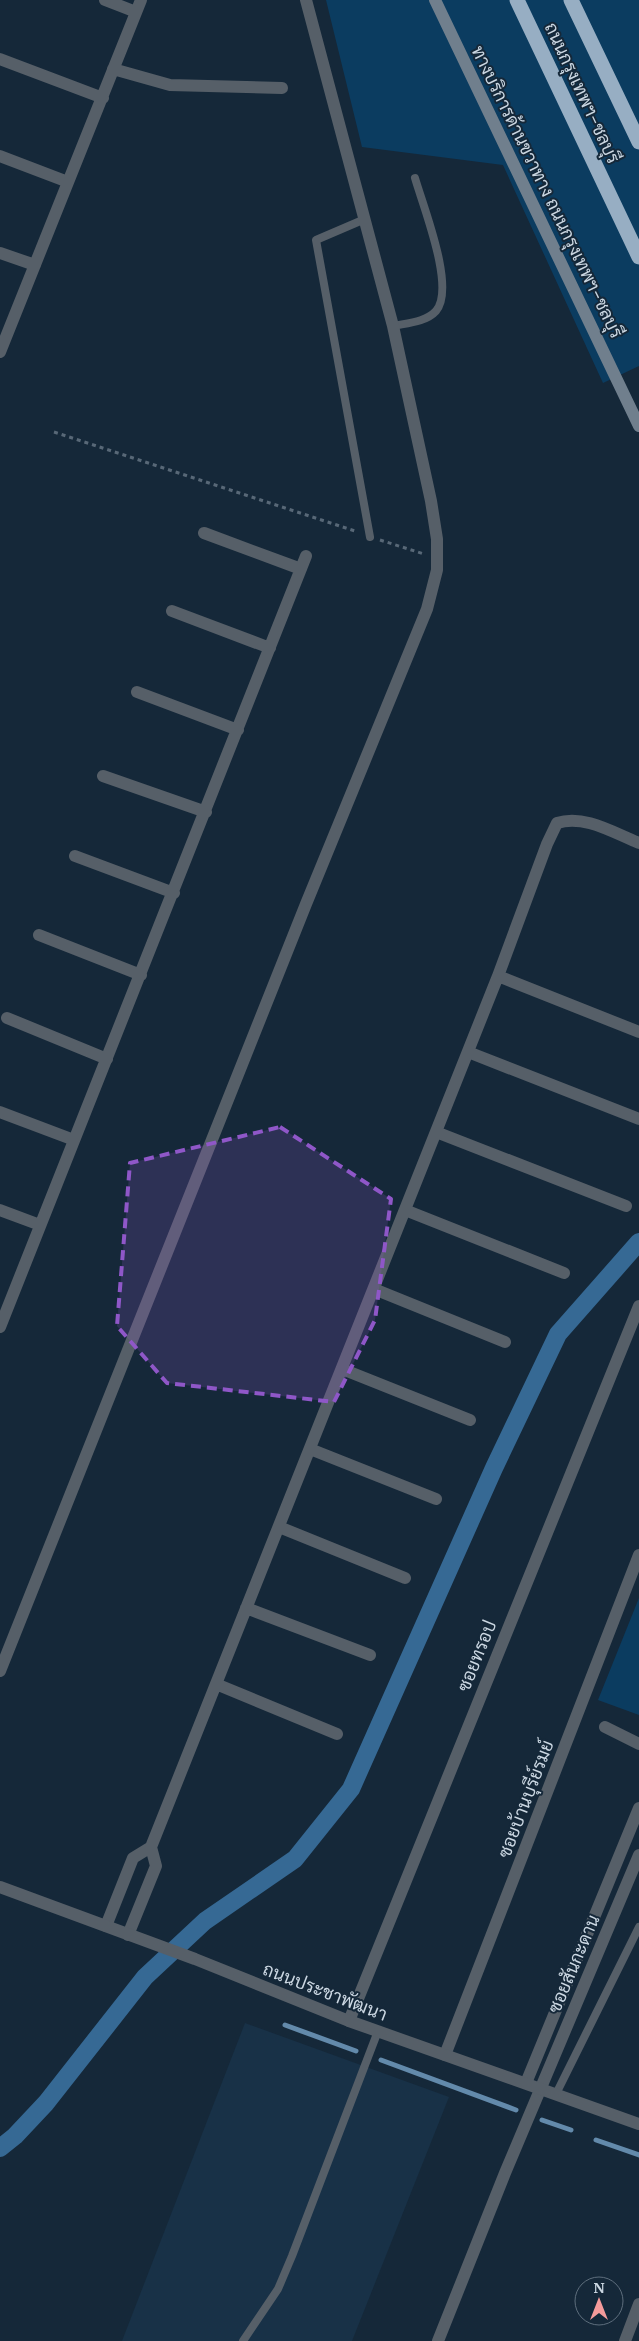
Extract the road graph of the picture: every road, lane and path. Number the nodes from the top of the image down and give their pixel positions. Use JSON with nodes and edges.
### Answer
{"nodes":[{"id":1,"x":105,"y":0,"type":"edge"},
{"id":2,"x":306,"y":0,"type":"edge"},
{"id":3,"x":435,"y":0,"type":"edge"},
{"id":4,"x":517,"y":0,"type":"edge"},
{"id":5,"x":571,"y":0,"type":"edge"},
{"id":6,"x":139,"y":6,"type":"edge"},
{"id":7,"x":0,"y":59,"type":"edge"},
{"id":8,"x":113,"y":69,"type":"junction"},
{"id":9,"x":282,"y":88,"type":"dead end"},
{"id":10,"x":103,"y":98,"type":"junction"},
{"id":11,"x":639,"y":142,"type":"edge"},
{"id":12,"x":0,"y":156,"type":"edge"},
{"id":13,"x":415,"y":178,"type":"dead end"},
{"id":14,"x":68,"y":182,"type":"junction"},
{"id":15,"x":364,"y":219,"type":"junction"},
{"id":16,"x":0,"y":253,"type":"edge"},
{"id":17,"x":639,"y":257,"type":"edge"},
{"id":18,"x":35,"y":265,"type":"junction"},
{"id":19,"x":393,"y":326,"type":"junction"},
{"id":20,"x":0,"y":352,"type":"edge"},
{"id":21,"x":639,"y":426,"type":"edge"},
{"id":22,"x":54,"y":432,"type":"dead end"},
{"id":23,"x":204,"y":533,"type":"dead end"},
{"id":24,"x":370,"y":537,"type":"junction"},
{"id":25,"x":306,"y":556,"type":"dead end"},
{"id":26,"x":437,"y":558,"type":"junction"},
{"id":27,"x":301,"y":569,"type":"junction"},
{"id":28,"x":172,"y":611,"type":"dead end"},
{"id":29,"x":270,"y":648,"type":"junction"},
{"id":30,"x":137,"y":692,"type":"dead end"},
{"id":31,"x":238,"y":730,"type":"junction"},
{"id":32,"x":103,"y":776,"type":"dead end"},
{"id":33,"x":206,"y":812,"type":"junction"},
{"id":34,"x":639,"y":843,"type":"edge"},
{"id":35,"x":75,"y":856,"type":"dead end"},
{"id":36,"x":174,"y":893,"type":"junction"},
{"id":37,"x":39,"y":935,"type":"dead end"},
{"id":38,"x":141,"y":975,"type":"junction"},
{"id":39,"x":498,"y":976,"type":"junction"},
{"id":40,"x":7,"y":1018,"type":"dead end"},
{"id":41,"x":639,"y":1032,"type":"edge"},
{"id":42,"x":468,"y":1052,"type":"junction"},
{"id":43,"x":107,"y":1059,"type":"junction"},
{"id":44,"x":0,"y":1112,"type":"edge"},
{"id":45,"x":639,"y":1119,"type":"edge"},
{"id":46,"x":436,"y":1132,"type":"junction"},
{"id":47,"x":74,"y":1140,"type":"junction"},
{"id":48,"x":626,"y":1206,"type":"dead end"},
{"id":49,"x":0,"y":1210,"type":"edge"},
{"id":50,"x":405,"y":1210,"type":"junction"},
{"id":51,"x":40,"y":1225,"type":"junction"},
{"id":52,"x":564,"y":1273,"type":"dead end"},
{"id":53,"x":374,"y":1289,"type":"junction"},
{"id":54,"x":4,"y":1306,"type":"edge"},
{"id":55,"x":639,"y":1306,"type":"edge"},
{"id":56,"x":0,"y":1328,"type":"edge"},
{"id":57,"x":505,"y":1342,"type":"dead end"},
{"id":58,"x":342,"y":1369,"type":"junction"},
{"id":59,"x":470,"y":1420,"type":"dead end"},
{"id":60,"x":310,"y":1450,"type":"junction"},
{"id":61,"x":436,"y":1499,"type":"dead end"},
{"id":62,"x":279,"y":1527,"type":"junction"},
{"id":63,"x":639,"y":1555,"type":"edge"},
{"id":64,"x":405,"y":1578,"type":"dead end"},
{"id":65,"x":246,"y":1608,"type":"junction"},
{"id":66,"x":370,"y":1655,"type":"dead end"},
{"id":67,"x":0,"y":1671,"type":"edge"},
{"id":68,"x":216,"y":1684,"type":"junction"},
{"id":69,"x":605,"y":1727,"type":"dead end"},
{"id":70,"x":337,"y":1734,"type":"dead end"},
{"id":71,"x":639,"y":1744,"type":"edge"},
{"id":72,"x":639,"y":1808,"type":"edge"},
{"id":73,"x":151,"y":1847,"type":"junction"},
{"id":74,"x":639,"y":1855,"type":"edge"},
{"id":75,"x":0,"y":1887,"type":"edge"},
{"id":76,"x":106,"y":1926,"type":"junction"},
{"id":77,"x":639,"y":1927,"type":"edge"},
{"id":78,"x":128,"y":1935,"type":"junction"},
{"id":79,"x":349,"y":2021,"type":"junction"},
{"id":80,"x":378,"y":2031,"type":"junction"},
{"id":81,"x":445,"y":2055,"type":"junction"},
{"id":82,"x":526,"y":2083,"type":"junction"},
{"id":83,"x":541,"y":2088,"type":"junction"},
{"id":84,"x":556,"y":2094,"type":"junction"},
{"id":85,"x":639,"y":2124,"type":"edge"},
{"id":86,"x":639,"y":2304,"type":"edge"},
{"id":87,"x":243,"y":2341,"type":"edge"},
{"id":88,"x":438,"y":2341,"type":"edge"},
{"id":89,"x":625,"y":2341,"type":"edge"}],
"edges":[{"from":1,"to":6,"type":"street"},
{"from":2,"to":15,"type":"street"},
{"from":3,"to":21,"type":"main road","name":"ทางบริการด้านขวาทาง ถนนกรุงเทพฯ-ชลบุรี"},
{"from":4,"to":17,"type":"highway","name":"ถนนกรุงเทพฯ-ชลบุรี"},
{"from":5,"to":11,"type":"highway","name":"ถนนกรุงเทพฯ-ชลบุรี"},
{"from":6,"to":8,"type":"street"},
{"from":7,"to":10,"type":"street"},
{"from":8,"to":9,"type":"street"},
{"from":8,"to":10,"type":"street"},
{"from":10,"to":14,"type":"street"},
{"from":12,"to":14,"type":"street"},
{"from":13,"to":19,"type":"lane"},
{"from":14,"to":18,"type":"street"},
{"from":15,"to":19,"type":"street"},
{"from":15,"to":24,"type":"lane"},
{"from":16,"to":18,"type":"street"},
{"from":18,"to":20,"type":"street"},
{"from":19,"to":26,"type":"street"},
{"from":22,"to":24,"type":"path"},
{"from":23,"to":27,"type":"street"},
{"from":24,"to":26,"type":"path"},
{"from":25,"to":27,"type":"street"},
{"from":26,"to":67,"type":"street"},
{"from":27,"to":29,"type":"street"},
{"from":28,"to":29,"type":"street"},
{"from":29,"to":31,"type":"street"},
{"from":30,"to":31,"type":"street"},
{"from":31,"to":33,"type":"street"},
{"from":32,"to":33,"type":"street"},
{"from":33,"to":36,"type":"street"},
{"from":34,"to":39,"type":"street"},
{"from":35,"to":36,"type":"street"},
{"from":36,"to":38,"type":"street"},
{"from":37,"to":38,"type":"street"},
{"from":38,"to":43,"type":"street"},
{"from":39,"to":41,"type":"street"},
{"from":39,"to":42,"type":"street"},
{"from":40,"to":43,"type":"street"},
{"from":42,"to":45,"type":"street"},
{"from":42,"to":46,"type":"street"},
{"from":43,"to":47,"type":"street"},
{"from":44,"to":47,"type":"street"},
{"from":46,"to":48,"type":"street"},
{"from":46,"to":50,"type":"street"},
{"from":47,"to":51,"type":"street"},
{"from":49,"to":51,"type":"street"},
{"from":50,"to":52,"type":"street"},
{"from":50,"to":53,"type":"street"},
{"from":51,"to":54,"type":"street"},
{"from":53,"to":57,"type":"street"},
{"from":53,"to":58,"type":"street"},
{"from":54,"to":56,"type":"street"},
{"from":55,"to":79,"type":"street","name":"ซอยทรอป"},
{"from":58,"to":59,"type":"street"},
{"from":58,"to":60,"type":"street"},
{"from":60,"to":61,"type":"street"},
{"from":60,"to":62,"type":"street"},
{"from":62,"to":64,"type":"street"},
{"from":62,"to":65,"type":"street"},
{"from":63,"to":81,"type":"street","name":"ซอยบ้านบุรีย์รมย์"},
{"from":65,"to":66,"type":"street"},
{"from":65,"to":68,"type":"street"},
{"from":68,"to":70,"type":"street"},
{"from":68,"to":73,"type":"street"},
{"from":69,"to":71,"type":"street"},
{"from":72,"to":82,"type":"street"},
{"from":73,"to":76,"type":"street"},
{"from":73,"to":78,"type":"street"},
{"from":74,"to":83,"type":"street","name":"ซอยสันกะดาน"},
{"from":75,"to":76,"type":"street","name":"ถนนประชาพัฒนา"},
{"from":76,"to":78,"type":"street","name":"ถนนประชาพัฒนา"},
{"from":77,"to":84,"type":"lane"},
{"from":78,"to":79,"type":"street","name":"ถนนประชาพัฒนา"},
{"from":79,"to":80,"type":"street","name":"ถนนประชาพัฒนา"},
{"from":80,"to":81,"type":"street","name":"ถนนประชาพัฒนา"},
{"from":80,"to":87,"type":"lane"},
{"from":81,"to":82,"type":"street","name":"ถนนประชาพัฒนา"},
{"from":82,"to":83,"type":"street","name":"ถนนประชาพัฒนา"},
{"from":83,"to":84,"type":"street","name":"ถนนประชาพัฒนา"},
{"from":83,"to":88,"type":"street","name":"ซอยสันกะดาน"},
{"from":84,"to":85,"type":"street","name":"ถนนประชาพัฒนา"},
{"from":86,"to":89,"type":"street"}]}
